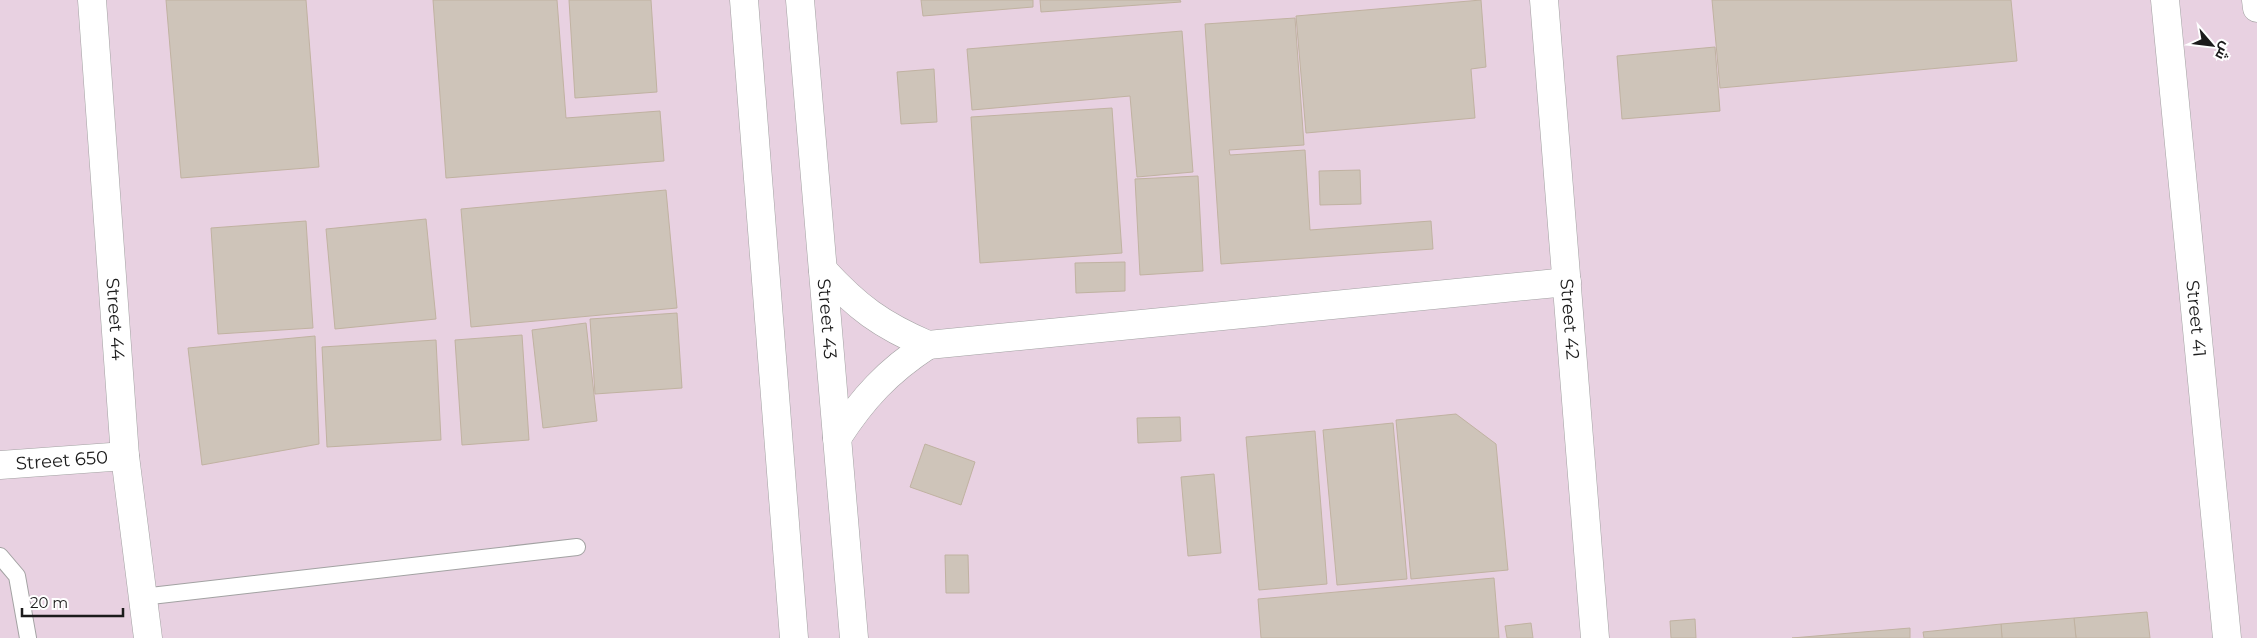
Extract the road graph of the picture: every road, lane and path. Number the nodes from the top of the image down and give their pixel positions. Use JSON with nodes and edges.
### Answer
{"nodes":[{"id":1,"x":92,"y":0,"type":"edge"},
{"id":2,"x":744,"y":0,"type":"edge"},
{"id":3,"x":800,"y":0,"type":"edge"},
{"id":4,"x":1544,"y":0,"type":"edge"},
{"id":5,"x":2165,"y":0,"type":"edge"},
{"id":6,"x":2256,"y":0,"type":"edge"},
{"id":7,"x":2257,"y":8,"type":"edge"},
{"id":8,"x":823,"y":270,"type":"junction"},
{"id":9,"x":1567,"y":282,"type":"junction"},
{"id":10,"x":928,"y":345,"type":"junction"},
{"id":11,"x":837,"y":438,"type":"junction"},
{"id":12,"x":126,"y":456,"type":"junction"},
{"id":13,"x":0,"y":465,"type":"edge"},
{"id":14,"x":577,"y":547,"type":"dead end"},
{"id":15,"x":0,"y":556,"type":"edge"},
{"id":16,"x":142,"y":597,"type":"junction"},
{"id":17,"x":28,"y":638,"type":"edge"},
{"id":18,"x":148,"y":638,"type":"edge"},
{"id":19,"x":794,"y":638,"type":"edge"},
{"id":20,"x":854,"y":638,"type":"edge"},
{"id":21,"x":1595,"y":638,"type":"edge"},
{"id":22,"x":2227,"y":638,"type":"edge"}],
"edges":[{"from":1,"to":12,"type":"street","name":"Street 44"},
{"from":2,"to":19,"type":"street"},
{"from":3,"to":8,"type":"street","name":"Street 43"},
{"from":4,"to":9,"type":"street","name":"Street 42"},
{"from":5,"to":22,"type":"street","name":"Street 41"},
{"from":6,"to":7,"type":"street"},
{"from":8,"to":10,"type":"street"},
{"from":8,"to":11,"type":"street","name":"Street 43"},
{"from":9,"to":10,"type":"street"},
{"from":9,"to":21,"type":"street","name":"Street 42"},
{"from":10,"to":11,"type":"street"},
{"from":11,"to":20,"type":"street","name":"Street 43"},
{"from":12,"to":13,"type":"street","name":"Street 650"},
{"from":12,"to":16,"type":"street","name":"Street 44"},
{"from":14,"to":16,"type":"lane"},
{"from":15,"to":17,"type":"lane"},
{"from":16,"to":18,"type":"street","name":"Street 44"}]}
